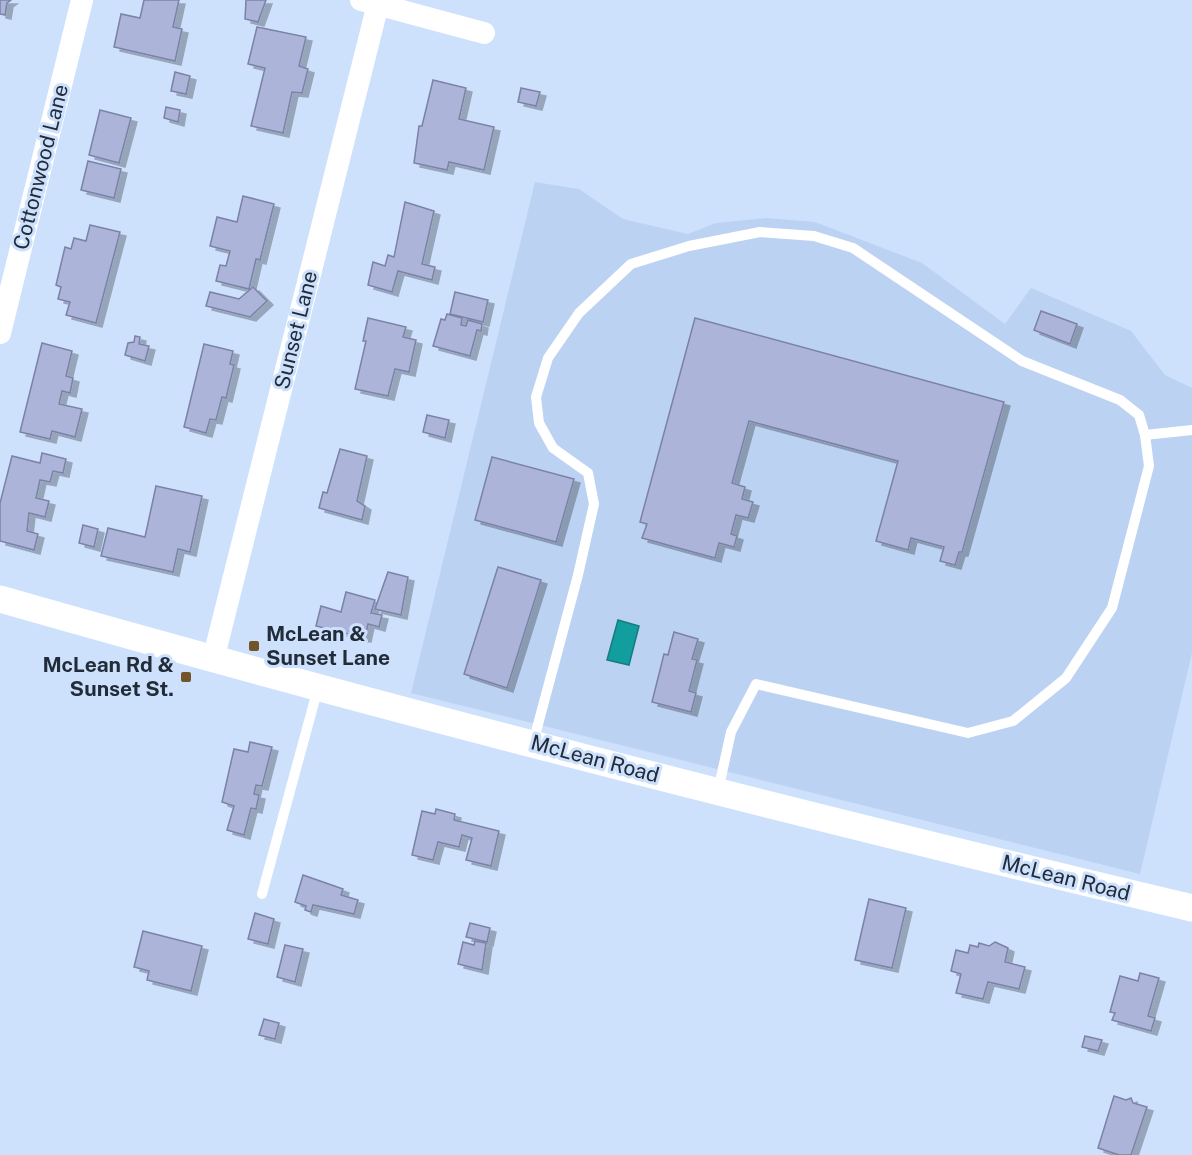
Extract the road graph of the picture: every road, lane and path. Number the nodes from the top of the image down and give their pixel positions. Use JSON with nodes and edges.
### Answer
{"nodes":[{"id":1,"x":82,"y":0,"type":"edge"},
{"id":2,"x":372,"y":2,"type":"edge"},
{"id":3,"x":484,"y":33,"type":"dead end"},
{"id":4,"x":0,"y":333,"type":"edge"},
{"id":5,"x":1192,"y":430,"type":"edge"},
{"id":6,"x":1145,"y":435,"type":"junction"},
{"id":7,"x":0,"y":599,"type":"edge"},
{"id":8,"x":213,"y":660,"type":"junction"},
{"id":9,"x":318,"y":687,"type":"junction"},
{"id":10,"x":533,"y":743,"type":"junction"},
{"id":11,"x":718,"y":791,"type":"junction"},
{"id":12,"x":262,"y":894,"type":"dead end"},
{"id":13,"x":1192,"y":908,"type":"edge"}],
"edges":[{"from":1,"to":4,"type":"street","name":"Cottonwood Lane"},
{"from":2,"to":3,"type":"street"},
{"from":2,"to":8,"type":"street","name":"Sunset Lane"},
{"from":5,"to":6,"type":"lane"},
{"from":6,"to":10,"type":"lane"},
{"from":6,"to":11,"type":"lane"},
{"from":7,"to":8,"type":"street","name":"McLean Road"},
{"from":8,"to":9,"type":"street","name":"McLean Road"},
{"from":9,"to":10,"type":"street","name":"McLean Road"},
{"from":9,"to":12,"type":"lane"},
{"from":10,"to":11,"type":"street","name":"McLean Road"},
{"from":11,"to":13,"type":"street","name":"McLean Road"}]}
